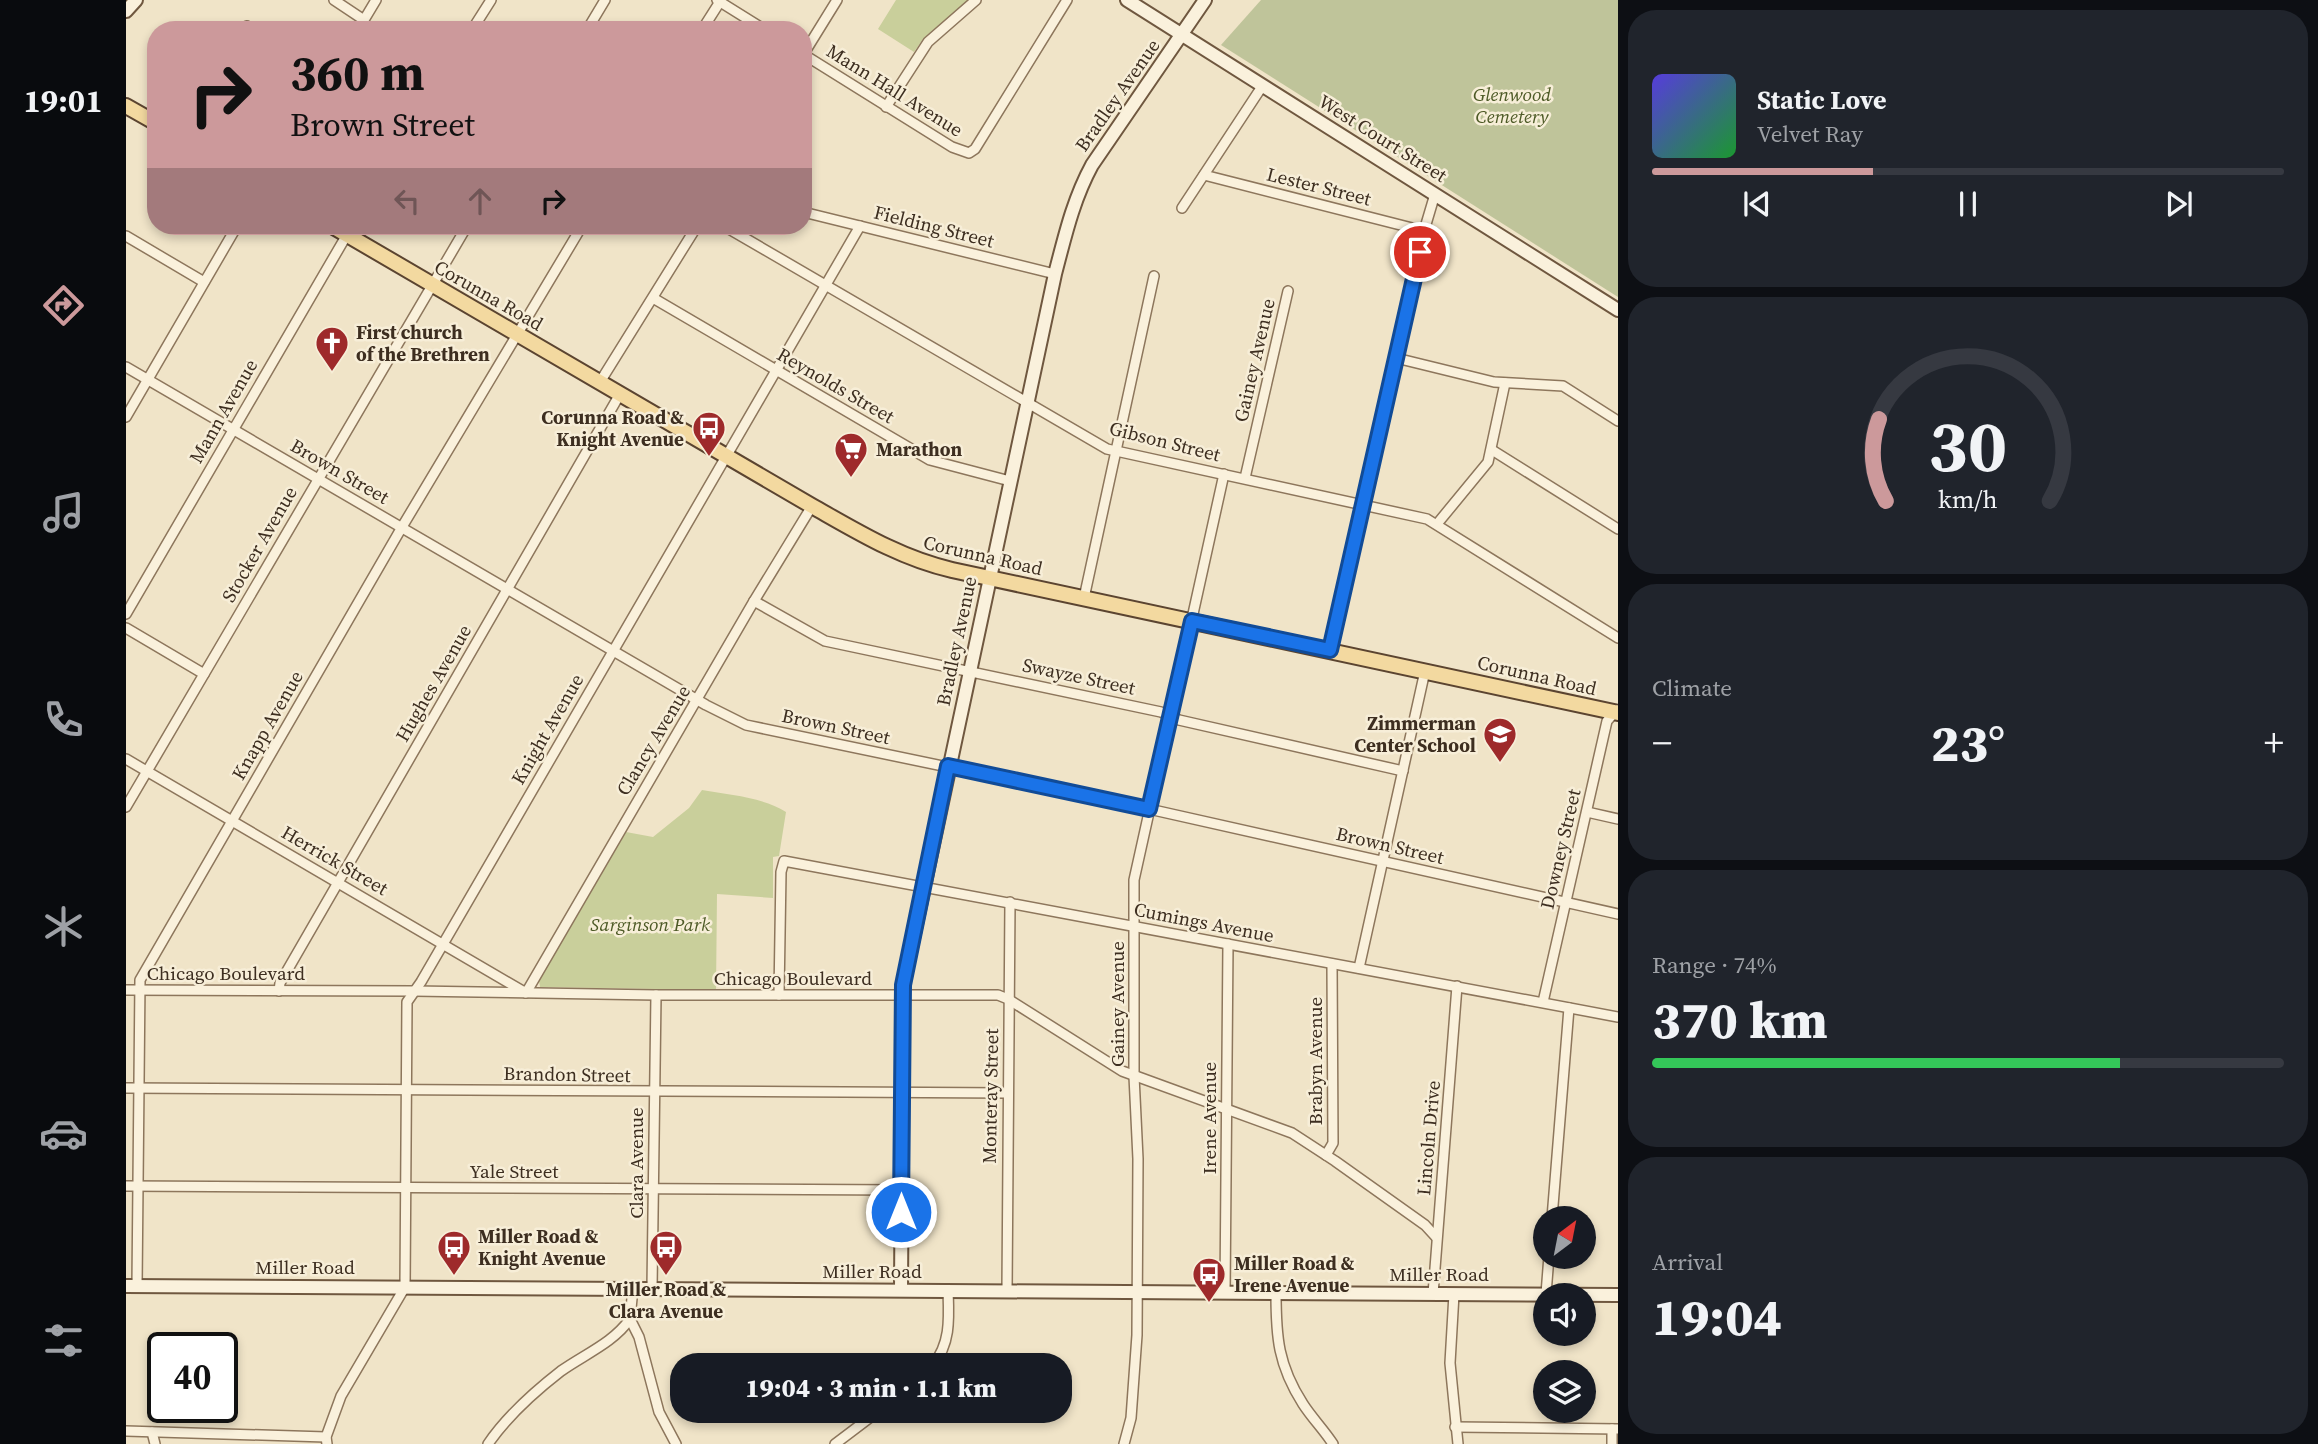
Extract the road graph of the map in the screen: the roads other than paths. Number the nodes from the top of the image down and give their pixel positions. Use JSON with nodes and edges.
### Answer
{"nodes":[{"id":1,"x":334,"y":0,"type":"edge"},
{"id":2,"x":376,"y":0,"type":"edge"},
{"id":3,"x":491,"y":0,"type":"edge"},
{"id":4,"x":606,"y":0,"type":"edge"},
{"id":5,"x":719,"y":0,"type":"edge"},
{"id":6,"x":837,"y":0,"type":"edge"},
{"id":7,"x":976,"y":0,"type":"edge"},
{"id":8,"x":1068,"y":0,"type":"edge"},
{"id":9,"x":1127,"y":0,"type":"edge"},
{"id":10,"x":1205,"y":0,"type":"edge"},
{"id":11,"x":478,"y":21,"type":"edge"},
{"id":12,"x":593,"y":21,"type":"edge"},
{"id":13,"x":707,"y":21,"type":"edge"},
{"id":14,"x":751,"y":21,"type":"edge"},
{"id":15,"x":1182,"y":34,"type":"junction"},
{"id":16,"x":812,"y":40,"type":"edge"},
{"id":17,"x":812,"y":60,"type":"edge"},
{"id":18,"x":1263,"y":85,"type":"junction"},
{"id":19,"x":126,"y":106,"type":"edge"},
{"id":20,"x":886,"y":107,"type":"junction"},
{"id":21,"x":147,"y":118,"type":"edge"},
{"id":22,"x":1204,"y":175,"type":"junction"},
{"id":23,"x":1435,"y":194,"type":"junction"},
{"id":24,"x":1182,"y":208,"type":"dead end"},
{"id":25,"x":812,"y":214,"type":"edge"},
{"id":26,"x":860,"y":226,"type":"junction"},
{"id":27,"x":1424,"y":231,"type":"junction"},
{"id":28,"x":232,"y":235,"type":"edge"},
{"id":29,"x":346,"y":235,"type":"edge"},
{"id":30,"x":357,"y":235,"type":"edge"},
{"id":31,"x":461,"y":235,"type":"edge"},
{"id":32,"x":577,"y":235,"type":"edge"},
{"id":33,"x":692,"y":235,"type":"edge"},
{"id":34,"x":739,"y":235,"type":"edge"},
{"id":35,"x":126,"y":236,"type":"edge"},
{"id":36,"x":1055,"y":274,"type":"junction"},
{"id":37,"x":1154,"y":276,"type":"dead end"},
{"id":38,"x":204,"y":282,"type":"junction"},
{"id":39,"x":431,"y":284,"type":"junction"},
{"id":40,"x":826,"y":284,"type":"junction"},
{"id":41,"x":1288,"y":291,"type":"dead end"},
{"id":42,"x":653,"y":298,"type":"junction"},
{"id":43,"x":1618,"y":310,"type":"edge"},
{"id":44,"x":517,"y":333,"type":"junction"},
{"id":45,"x":1395,"y":358,"type":"junction"},
{"id":46,"x":126,"y":367,"type":"edge"},
{"id":47,"x":776,"y":370,"type":"junction"},
{"id":48,"x":148,"y":380,"type":"junction"},
{"id":49,"x":600,"y":382,"type":"junction"},
{"id":50,"x":1505,"y":383,"type":"junction"},
{"id":51,"x":620,"y":394,"type":"junction"},
{"id":52,"x":1027,"y":403,"type":"junction"},
{"id":53,"x":126,"y":418,"type":"edge"},
{"id":54,"x":1618,"y":421,"type":"edge"},
{"id":55,"x":233,"y":429,"type":"junction"},
{"id":56,"x":1492,"y":450,"type":"junction"},
{"id":57,"x":1117,"y":451,"type":"junction"},
{"id":58,"x":726,"y":456,"type":"junction"},
{"id":59,"x":1224,"y":474,"type":"junction"},
{"id":60,"x":318,"y":478,"type":"junction"},
{"id":61,"x":1245,"y":478,"type":"junction"},
{"id":62,"x":1010,"y":481,"type":"junction"},
{"id":63,"x":1363,"y":504,"type":"junction"},
{"id":64,"x":812,"y":506,"type":"junction"},
{"id":65,"x":1437,"y":524,"type":"junction"},
{"id":66,"x":402,"y":527,"type":"junction"},
{"id":67,"x":1618,"y":529,"type":"edge"},
{"id":68,"x":989,"y":578,"type":"junction"},
{"id":69,"x":508,"y":589,"type":"junction"},
{"id":70,"x":1084,"y":598,"type":"junction"},
{"id":71,"x":754,"y":601,"type":"junction"},
{"id":72,"x":126,"y":614,"type":"edge"},
{"id":73,"x":1192,"y":621,"type":"junction"},
{"id":74,"x":126,"y":628,"type":"edge"},
{"id":75,"x":1618,"y":638,"type":"edge"},
{"id":76,"x":613,"y":650,"type":"junction"},
{"id":77,"x":1330,"y":650,"type":"junction"},
{"id":78,"x":1425,"y":670,"type":"junction"},
{"id":79,"x":968,"y":671,"type":"junction"},
{"id":80,"x":204,"y":674,"type":"junction"},
{"id":81,"x":698,"y":699,"type":"junction"},
{"id":82,"x":1617,"y":711,"type":"edge"},
{"id":83,"x":1169,"y":715,"type":"junction"},
{"id":84,"x":126,"y":759,"type":"edge"},
{"id":85,"x":948,"y":766,"type":"junction"},
{"id":86,"x":147,"y":771,"type":"junction"},
{"id":87,"x":1403,"y":771,"type":"junction"},
{"id":88,"x":126,"y":807,"type":"edge"},
{"id":89,"x":1149,"y":809,"type":"junction"},
{"id":90,"x":1587,"y":812,"type":"junction"},
{"id":91,"x":1618,"y":819,"type":"edge"},
{"id":92,"x":232,"y":820,"type":"junction"},
{"id":93,"x":1382,"y":860,"type":"junction"},
{"id":94,"x":337,"y":882,"type":"junction"},
{"id":95,"x":923,"y":886,"type":"junction"},
{"id":96,"x":1010,"y":902,"type":"junction"},
{"id":97,"x":1566,"y":902,"type":"junction"},
{"id":98,"x":1618,"y":914,"type":"edge"},
{"id":99,"x":1135,"y":927,"type":"junction"},
{"id":100,"x":443,"y":943,"type":"junction"},
{"id":101,"x":1228,"y":944,"type":"junction"},
{"id":102,"x":1332,"y":964,"type":"junction"},
{"id":103,"x":1359,"y":968,"type":"junction"},
{"id":104,"x":1457,"y":986,"type":"junction"},
{"id":105,"x":126,"y":990,"type":"edge"},
{"id":106,"x":138,"y":990,"type":"junction"},
{"id":107,"x":279,"y":991,"type":"junction"},
{"id":108,"x":414,"y":991,"type":"junction"},
{"id":109,"x":526,"y":993,"type":"junction"},
{"id":110,"x":656,"y":995,"type":"junction"},
{"id":111,"x":779,"y":995,"type":"junction"},
{"id":112,"x":902,"y":995,"type":"junction"},
{"id":113,"x":1008,"y":999,"type":"junction"},
{"id":114,"x":1544,"y":1002,"type":"junction"},
{"id":115,"x":1569,"y":1008,"type":"junction"},
{"id":116,"x":1618,"y":1017,"type":"edge"},
{"id":117,"x":1134,"y":1076,"type":"junction"},
{"id":118,"x":126,"y":1088,"type":"edge"},
{"id":119,"x":138,"y":1088,"type":"junction"},
{"id":120,"x":406,"y":1090,"type":"junction"},
{"id":121,"x":654,"y":1092,"type":"junction"},
{"id":122,"x":902,"y":1092,"type":"junction"},
{"id":123,"x":1007,"y":1093,"type":"junction"},
{"id":124,"x":1226,"y":1110,"type":"junction"},
{"id":125,"x":1326,"y":1155,"type":"junction"},
{"id":126,"x":126,"y":1186,"type":"edge"},
{"id":127,"x":137,"y":1186,"type":"junction"},
{"id":128,"x":405,"y":1188,"type":"junction"},
{"id":129,"x":653,"y":1190,"type":"junction"},
{"id":130,"x":901,"y":1190,"type":"junction"},
{"id":131,"x":1553,"y":1206,"type":"edge"},
{"id":132,"x":1436,"y":1237,"type":"junction"},
{"id":133,"x":131,"y":1286,"type":"edge"},
{"id":134,"x":405,"y":1287,"type":"junction"},
{"id":135,"x":652,"y":1288,"type":"junction"},
{"id":136,"x":633,"y":1289,"type":"junction"},
{"id":137,"x":901,"y":1290,"type":"junction"},
{"id":138,"x":948,"y":1290,"type":"junction"},
{"id":139,"x":1007,"y":1290,"type":"junction"},
{"id":140,"x":1138,"y":1293,"type":"junction"},
{"id":141,"x":1225,"y":1293,"type":"junction"},
{"id":142,"x":1276,"y":1293,"type":"junction"},
{"id":143,"x":1433,"y":1293,"type":"junction"},
{"id":144,"x":1454,"y":1294,"type":"junction"},
{"id":145,"x":1533,"y":1294,"type":"edge"},
{"id":146,"x":1596,"y":1295,"type":"edge"},
{"id":147,"x":1618,"y":1295,"type":"edge"},
{"id":148,"x":630,"y":1319,"type":"junction"},
{"id":149,"x":941,"y":1353,"type":"edge"},
{"id":150,"x":863,"y":1423,"type":"edge"},
{"id":151,"x":1455,"y":1427,"type":"junction"},
{"id":152,"x":1615,"y":1429,"type":"edge"},
{"id":153,"x":126,"y":1431,"type":"edge"},
{"id":154,"x":152,"y":1432,"type":"junction"},
{"id":155,"x":327,"y":1440,"type":"edge"},
{"id":156,"x":155,"y":1444,"type":"edge"},
{"id":157,"x":488,"y":1444,"type":"edge"},
{"id":158,"x":676,"y":1444,"type":"edge"},
{"id":159,"x":835,"y":1444,"type":"edge"},
{"id":160,"x":1124,"y":1444,"type":"edge"},
{"id":161,"x":1333,"y":1444,"type":"edge"},
{"id":162,"x":1458,"y":1444,"type":"edge"},
{"id":163,"x":1612,"y":1444,"type":"edge"}],
"edges":[{"from":1,"to":2,"type":"street"},
{"from":3,"to":11,"type":"street"},
{"from":4,"to":12,"type":"street"},
{"from":5,"to":13,"type":"street"},
{"from":5,"to":14,"type":"street"},
{"from":6,"to":16,"type":"street"},
{"from":7,"to":20,"type":"street"},
{"from":8,"to":20,"type":"street","name":"Mann Hall Avenue"},
{"from":9,"to":15,"type":"street","name":"West Court Street"},
{"from":10,"to":15,"type":"street","name":"Bradley Avenue"},
{"from":15,"to":18,"type":"street","name":"West Court Street"},
{"from":15,"to":36,"type":"street","name":"Bradley Avenue"},
{"from":17,"to":20,"type":"street","name":"Mann Hall Avenue"},
{"from":18,"to":22,"type":"street"},
{"from":18,"to":23,"type":"street","name":"West Court Street"},
{"from":19,"to":21,"type":"main road"},
{"from":22,"to":24,"type":"street"},
{"from":22,"to":27,"type":"street","name":"Lester Street"},
{"from":23,"to":27,"type":"street"},
{"from":23,"to":43,"type":"street","name":"West Court Street"},
{"from":25,"to":26,"type":"street","name":"Fielding Street"},
{"from":26,"to":36,"type":"street","name":"Fielding Street"},
{"from":26,"to":40,"type":"street","name":"Knight Avenue"},
{"from":27,"to":45,"type":"street"},
{"from":28,"to":38,"type":"street"},
{"from":29,"to":55,"type":"street","name":"Mann Avenue"},
{"from":30,"to":39,"type":"main road","name":"Corunna Road"},
{"from":31,"to":39,"type":"street","name":"Stocker Avenue"},
{"from":32,"to":44,"type":"street","name":"Knapp Avenue"},
{"from":33,"to":42,"type":"street"},
{"from":34,"to":40,"type":"street","name":"Gibson Street"},
{"from":35,"to":38,"type":"street"},
{"from":36,"to":52,"type":"street","name":"Bradley Avenue"},
{"from":37,"to":57,"type":"street"},
{"from":38,"to":48,"type":"street"},
{"from":39,"to":44,"type":"main road","name":"Corunna Road"},
{"from":39,"to":60,"type":"street","name":"Stocker Avenue"},
{"from":40,"to":47,"type":"street","name":"Knight Avenue"},
{"from":40,"to":52,"type":"street","name":"Gibson Street"},
{"from":41,"to":61,"type":"street","name":"Gainey Avenue"},
{"from":42,"to":47,"type":"street","name":"Reynolds Street"},
{"from":42,"to":49,"type":"street"},
{"from":44,"to":49,"type":"main road","name":"Corunna Road"},
{"from":44,"to":66,"type":"street","name":"Knapp Avenue"},
{"from":45,"to":50,"type":"street"},
{"from":45,"to":63,"type":"street"},
{"from":46,"to":48,"type":"street","name":"Brown Street"},
{"from":47,"to":58,"type":"street","name":"Knight Avenue"},
{"from":47,"to":62,"type":"street","name":"Reynolds Street"},
{"from":48,"to":53,"type":"street"},
{"from":48,"to":55,"type":"street","name":"Brown Street"},
{"from":49,"to":51,"type":"main road","name":"Corunna Road"},
{"from":50,"to":54,"type":"street"},
{"from":50,"to":56,"type":"street"},
{"from":51,"to":58,"type":"main road","name":"Corunna Road"},
{"from":51,"to":69,"type":"street","name":"Hughes Avenue"},
{"from":52,"to":57,"type":"street","name":"Gibson Street"},
{"from":52,"to":62,"type":"street","name":"Bradley Avenue"},
{"from":55,"to":60,"type":"street","name":"Brown Street"},
{"from":55,"to":72,"type":"street","name":"Mann Avenue"},
{"from":56,"to":65,"type":"street"},
{"from":56,"to":67,"type":"street"},
{"from":57,"to":59,"type":"street","name":"Gibson Street"},
{"from":57,"to":70,"type":"street"},
{"from":58,"to":64,"type":"main road","name":"Corunna Road"},
{"from":58,"to":76,"type":"street","name":"Knight Avenue"},
{"from":59,"to":61,"type":"street","name":"Gibson Street"},
{"from":59,"to":73,"type":"street","name":"Gainey Avenue"},
{"from":60,"to":66,"type":"street","name":"Brown Street"},
{"from":60,"to":80,"type":"street","name":"Stocker Avenue"},
{"from":61,"to":63,"type":"street","name":"Gibson Street"},
{"from":62,"to":68,"type":"street","name":"Bradley Avenue"},
{"from":63,"to":65,"type":"street","name":"Gibson Street"},
{"from":63,"to":77,"type":"street"},
{"from":64,"to":68,"type":"main road","name":"Corunna Road"},
{"from":64,"to":71,"type":"street","name":"Clancy Avenue"},
{"from":65,"to":75,"type":"street","name":"Gibson Street"},
{"from":66,"to":69,"type":"street","name":"Brown Street"},
{"from":66,"to":92,"type":"street","name":"Knapp Avenue"},
{"from":68,"to":70,"type":"main road","name":"Corunna Road"},
{"from":68,"to":79,"type":"street","name":"Bradley Avenue"},
{"from":69,"to":76,"type":"street","name":"Brown Street"},
{"from":69,"to":94,"type":"street","name":"Hughes Avenue"},
{"from":70,"to":73,"type":"main road","name":"Corunna Road"},
{"from":71,"to":79,"type":"street","name":"Swayze Street"},
{"from":71,"to":81,"type":"street","name":"Clancy Avenue"},
{"from":73,"to":77,"type":"main road","name":"Corunna Road"},
{"from":73,"to":83,"type":"street","name":"Gainey Avenue"},
{"from":74,"to":80,"type":"street"},
{"from":76,"to":81,"type":"street","name":"Brown Street"},
{"from":76,"to":100,"type":"street","name":"Knight Avenue"},
{"from":77,"to":78,"type":"main road","name":"Corunna Road"},
{"from":78,"to":82,"type":"main road","name":"Corunna Road"},
{"from":78,"to":87,"type":"street"},
{"from":79,"to":83,"type":"street","name":"Swayze Street"},
{"from":79,"to":85,"type":"street","name":"Bradley Avenue"},
{"from":80,"to":86,"type":"street","name":"Stocker Avenue"},
{"from":81,"to":85,"type":"street","name":"Brown Street"},
{"from":81,"to":109,"type":"street","name":"Clancy Avenue"},
{"from":82,"to":90,"type":"street","name":"Downey Street"},
{"from":83,"to":87,"type":"street","name":"Swayze Street"},
{"from":83,"to":89,"type":"street","name":"Gainey Avenue"},
{"from":84,"to":86,"type":"street","name":"Herrick Street"},
{"from":85,"to":89,"type":"street","name":"Brown Street"},
{"from":85,"to":95,"type":"street","name":"Bradley Avenue"},
{"from":86,"to":88,"type":"street","name":"Stocker Avenue"},
{"from":86,"to":92,"type":"street","name":"Herrick Street"},
{"from":87,"to":93,"type":"street"},
{"from":89,"to":93,"type":"street","name":"Brown Street"},
{"from":89,"to":99,"type":"street","name":"Gainey Avenue"},
{"from":90,"to":91,"type":"street"},
{"from":90,"to":97,"type":"street","name":"Downey Street"},
{"from":92,"to":94,"type":"street","name":"Herrick Street"},
{"from":92,"to":106,"type":"street","name":"Knapp Avenue"},
{"from":93,"to":97,"type":"street","name":"Brown Street"},
{"from":93,"to":103,"type":"street"},
{"from":94,"to":100,"type":"street","name":"Herrick Street"},
{"from":94,"to":107,"type":"street","name":"Hughes Avenue"},
{"from":95,"to":96,"type":"street","name":"Cumings Avenue"},
{"from":95,"to":111,"type":"street","name":"Cumings Avenue"},
{"from":95,"to":112,"type":"street","name":"Bradley Avenue"},
{"from":96,"to":99,"type":"street","name":"Cumings Avenue"},
{"from":96,"to":113,"type":"street","name":"Monteray Street"},
{"from":97,"to":98,"type":"street","name":"Brown Street"},
{"from":97,"to":114,"type":"street","name":"Downey Street"},
{"from":99,"to":101,"type":"street","name":"Cumings Avenue"},
{"from":99,"to":117,"type":"street","name":"Gainey Avenue"},
{"from":100,"to":108,"type":"street","name":"Knight Avenue"},
{"from":100,"to":109,"type":"street","name":"Herrick Street"},
{"from":101,"to":102,"type":"street","name":"Cumings Avenue"},
{"from":101,"to":124,"type":"street","name":"Irene Avenue"},
{"from":102,"to":103,"type":"street","name":"Cumings Avenue"},
{"from":102,"to":125,"type":"street","name":"Brabyn Avenue"},
{"from":103,"to":104,"type":"street","name":"Cumings Avenue"},
{"from":104,"to":114,"type":"street","name":"Cumings Avenue"},
{"from":104,"to":132,"type":"street","name":"Lincoln Drive"},
{"from":105,"to":106,"type":"street","name":"Chicago Boulevard"},
{"from":106,"to":107,"type":"street","name":"Chicago Boulevard"},
{"from":106,"to":119,"type":"street","name":"Knapp Avenue"},
{"from":107,"to":108,"type":"street","name":"Chicago Boulevard"},
{"from":108,"to":109,"type":"street","name":"Chicago Boulevard"},
{"from":108,"to":120,"type":"street","name":"Knight Avenue"},
{"from":109,"to":110,"type":"street","name":"Chicago Boulevard"},
{"from":110,"to":111,"type":"street","name":"Chicago Boulevard"},
{"from":110,"to":121,"type":"street","name":"Clara Avenue"},
{"from":111,"to":112,"type":"street","name":"Chicago Boulevard"},
{"from":112,"to":113,"type":"street","name":"Chicago Boulevard"},
{"from":112,"to":122,"type":"street","name":"Bradley Avenue"},
{"from":113,"to":117,"type":"street","name":"Chicago Boulevard"},
{"from":113,"to":123,"type":"street","name":"Monteray Street"},
{"from":114,"to":115,"type":"street","name":"Cumings Avenue"},
{"from":115,"to":116,"type":"street","name":"Cumings Avenue"},
{"from":115,"to":131,"type":"street"},
{"from":117,"to":124,"type":"street","name":"Chicago Boulevard"},
{"from":117,"to":140,"type":"street","name":"Gainey Avenue"},
{"from":118,"to":119,"type":"street","name":"Brandon Street"},
{"from":119,"to":120,"type":"street","name":"Brandon Street"},
{"from":119,"to":127,"type":"street","name":"Knapp Avenue"},
{"from":120,"to":121,"type":"street","name":"Brandon Street"},
{"from":120,"to":128,"type":"street","name":"Knight Avenue"},
{"from":121,"to":122,"type":"street","name":"Brandon Street"},
{"from":121,"to":129,"type":"street","name":"Clara Avenue"},
{"from":122,"to":123,"type":"street","name":"Brandon Street"},
{"from":122,"to":130,"type":"street","name":"Bradley Avenue"},
{"from":123,"to":139,"type":"street","name":"Monteray Street"},
{"from":124,"to":125,"type":"street","name":"Chicago Boulevard"},
{"from":124,"to":141,"type":"street","name":"Irene Avenue"},
{"from":125,"to":132,"type":"street","name":"Chicago Boulevard"},
{"from":126,"to":127,"type":"street","name":"Yale Street"},
{"from":127,"to":128,"type":"street","name":"Yale Street"},
{"from":127,"to":133,"type":"street","name":"Knapp Avenue"},
{"from":128,"to":129,"type":"street","name":"Yale Street"},
{"from":128,"to":134,"type":"street","name":"Knight Avenue"},
{"from":129,"to":130,"type":"street","name":"Yale Street"},
{"from":129,"to":135,"type":"street","name":"Clara Avenue"},
{"from":130,"to":137,"type":"street","name":"Bradley Avenue"},
{"from":132,"to":143,"type":"street","name":"Lincoln Drive"},
{"from":133,"to":134,"type":"street","name":"Miller Road"},
{"from":134,"to":136,"type":"street","name":"Miller Road"},
{"from":134,"to":155,"type":"street"},
{"from":135,"to":136,"type":"street","name":"Miller Road"},
{"from":135,"to":137,"type":"street","name":"Miller Road"},
{"from":136,"to":148,"type":"street"},
{"from":137,"to":138,"type":"street","name":"Miller Road"},
{"from":138,"to":139,"type":"street","name":"Miller Road"},
{"from":138,"to":149,"type":"street"},
{"from":139,"to":140,"type":"street","name":"Miller Road"},
{"from":140,"to":141,"type":"street","name":"Miller Road"},
{"from":140,"to":160,"type":"street","name":"Gainey Avenue"},
{"from":141,"to":142,"type":"street","name":"Miller Road"},
{"from":142,"to":143,"type":"street","name":"Miller Road"},
{"from":142,"to":161,"type":"street"},
{"from":143,"to":144,"type":"street","name":"Miller Road"},
{"from":144,"to":145,"type":"street","name":"Miller Road"},
{"from":144,"to":151,"type":"street"},
{"from":146,"to":147,"type":"street","name":"Miller Road"},
{"from":148,"to":157,"type":"street"},
{"from":148,"to":158,"type":"street"},
{"from":150,"to":159,"type":"street"},
{"from":151,"to":152,"type":"street"},
{"from":151,"to":162,"type":"street"},
{"from":152,"to":163,"type":"street"},
{"from":153,"to":154,"type":"street"},
{"from":154,"to":155,"type":"street"},
{"from":154,"to":156,"type":"street"}]}
